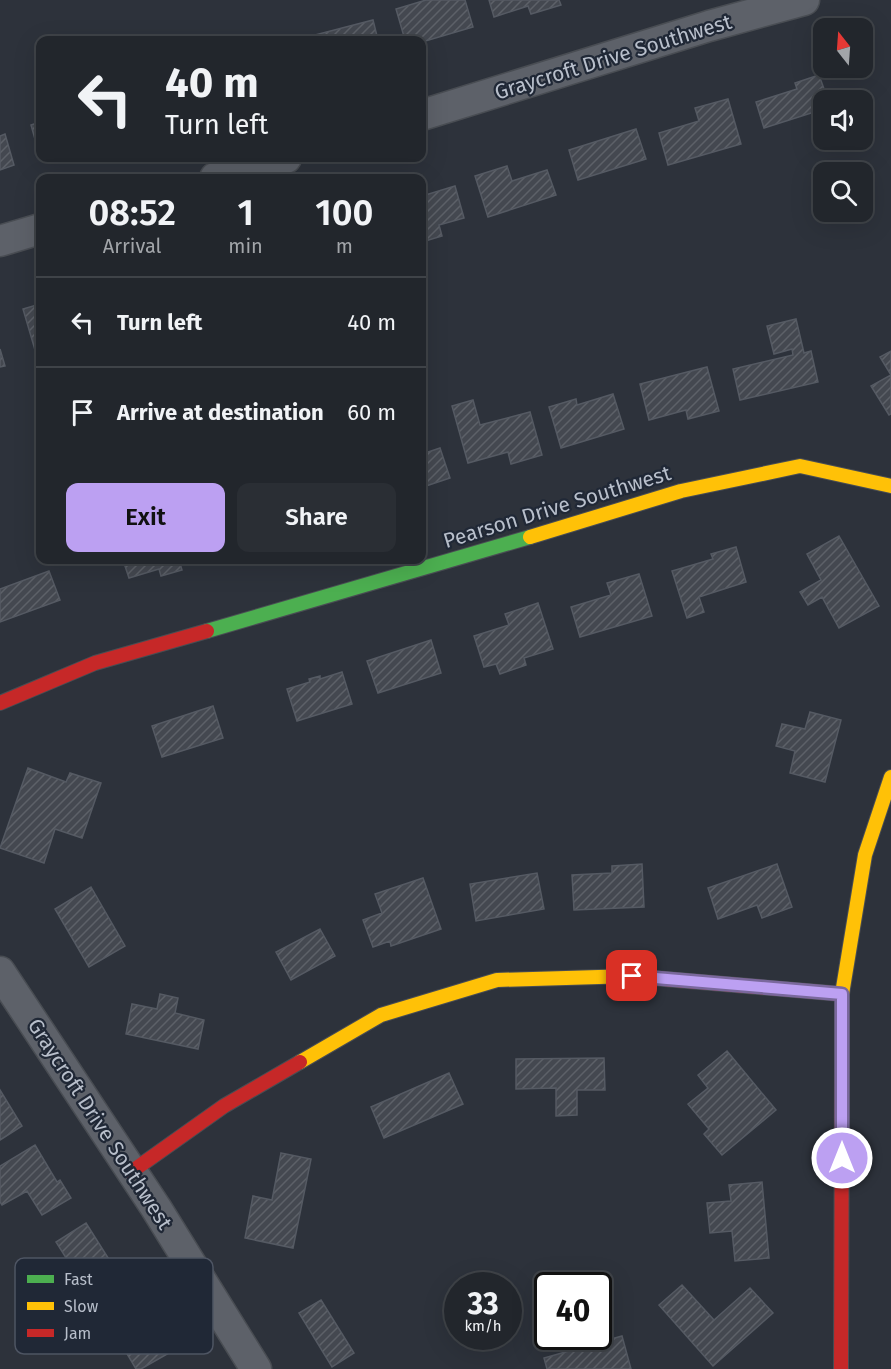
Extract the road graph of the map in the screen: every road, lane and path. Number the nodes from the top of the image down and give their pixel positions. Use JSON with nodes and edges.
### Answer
{"nodes":[{"id":1,"x":804,"y":0,"type":"edge"},
{"id":2,"x":426,"y":114,"type":"edge"},
{"id":3,"x":272,"y":162,"type":"edge"},
{"id":4,"x":229,"y":174,"type":"edge"},
{"id":5,"x":36,"y":230,"type":"edge"},
{"id":6,"x":0,"y":241,"type":"edge"},
{"id":7,"x":891,"y":486,"type":"edge"},
{"id":8,"x":0,"y":703,"type":"edge"},
{"id":9,"x":891,"y":777,"type":"edge"},
{"id":10,"x":0,"y":972,"type":"edge"},
{"id":11,"x":842,"y":994,"type":"junction"},
{"id":12,"x":132,"y":1172,"type":"junction"},
{"id":13,"x":187,"y":1258,"type":"edge"},
{"id":14,"x":213,"y":1300,"type":"edge"},
{"id":15,"x":256,"y":1369,"type":"edge"},
{"id":16,"x":841,"y":1369,"type":"edge"}],
"edges":[{"from":1,"to":2,"type":"street","name":"Graycroft Drive Southwest"},
{"from":3,"to":4,"type":"street"},
{"from":5,"to":6,"type":"street"},
{"from":7,"to":8,"type":"street","name":"Pearson Drive Southwest"},
{"from":9,"to":11,"type":"street"},
{"from":10,"to":12,"type":"street","name":"Graycroft Drive Southwest"},
{"from":11,"to":12,"type":"street"},
{"from":11,"to":16,"type":"street"},
{"from":12,"to":13,"type":"street","name":"Graycroft Drive Southwest"},
{"from":14,"to":15,"type":"street","name":"Graycroft Drive Southwest"}]}
